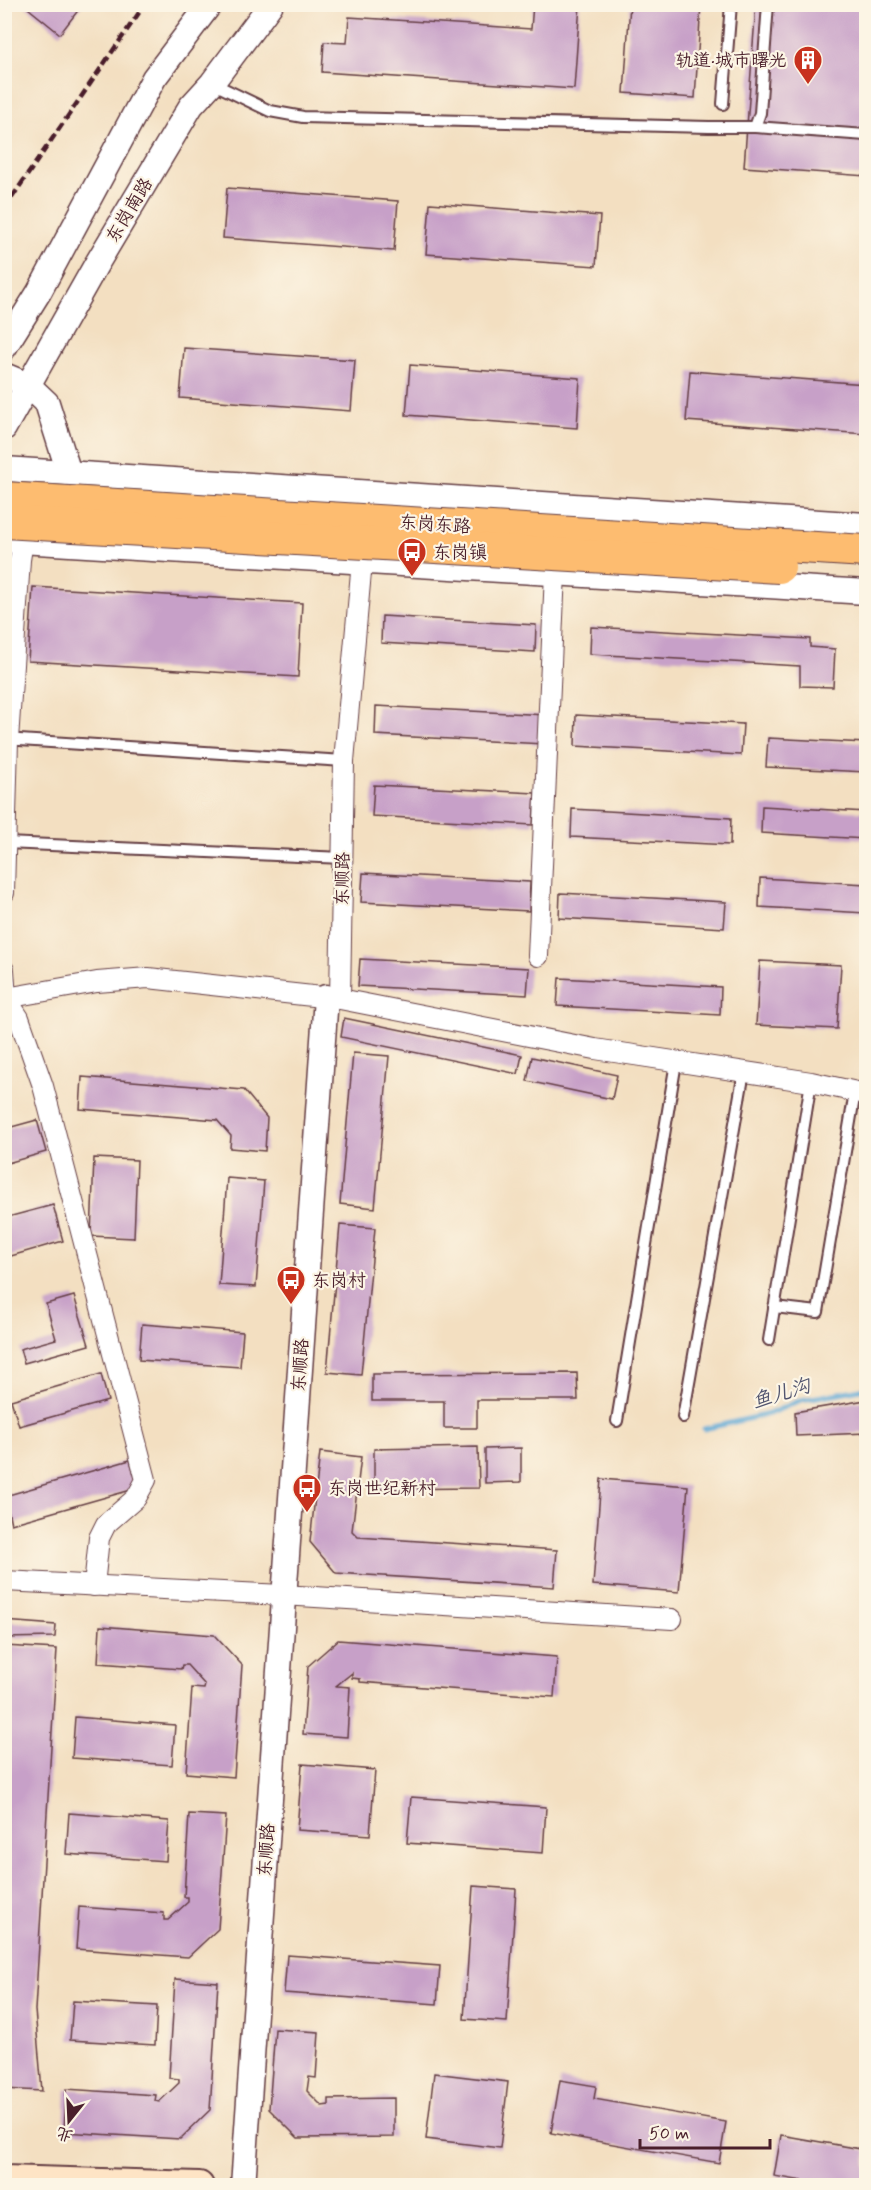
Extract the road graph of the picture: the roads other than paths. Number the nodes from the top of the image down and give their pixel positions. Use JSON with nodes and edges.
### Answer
{"nodes":[{"id":1,"x":210,"y":4,"type":"edge"},
{"id":2,"x":271,"y":4,"type":"edge"},
{"id":3,"x":731,"y":4,"type":"edge"},
{"id":4,"x":768,"y":4,"type":"edge"},
{"id":5,"x":212,"y":83,"type":"junction"},
{"id":6,"x":723,"y":104,"type":"dead end"},
{"id":7,"x":755,"y":127,"type":"junction"},
{"id":8,"x":867,"y":135,"type":"edge"},
{"id":9,"x":4,"y":348,"type":"edge"},
{"id":10,"x":4,"y":375,"type":"edge"},
{"id":11,"x":28,"y":385,"type":"junction"},
{"id":12,"x":4,"y":428,"type":"edge"},
{"id":13,"x":4,"y":469,"type":"edge"},
{"id":14,"x":69,"y":473,"type":"junction"},
{"id":15,"x":394,"y":496,"type":"junction"},
{"id":16,"x":4,"y":498,"type":"edge"},
{"id":17,"x":867,"y":525,"type":"edge"},
{"id":18,"x":11,"y":534,"type":"edge"},
{"id":19,"x":867,"y":551,"type":"edge"},
{"id":20,"x":362,"y":561,"type":"junction"},
{"id":21,"x":387,"y":563,"type":"junction"},
{"id":22,"x":867,"y":572,"type":"edge"},
{"id":23,"x":555,"y":573,"type":"junction"},
{"id":24,"x":867,"y":592,"type":"edge"},
{"id":25,"x":6,"y":740,"type":"edge"},
{"id":26,"x":344,"y":761,"type":"junction"},
{"id":27,"x":5,"y":831,"type":"edge"},
{"id":28,"x":343,"y":858,"type":"junction"},
{"id":29,"x":4,"y":893,"type":"edge"},
{"id":30,"x":538,"y":956,"type":"dead end"},
{"id":31,"x":4,"y":970,"type":"edge"},
{"id":32,"x":6,"y":998,"type":"edge"},
{"id":33,"x":333,"y":998,"type":"junction"},
{"id":34,"x":676,"y":1062,"type":"junction"},
{"id":35,"x":744,"y":1072,"type":"junction"},
{"id":36,"x":811,"y":1082,"type":"junction"},
{"id":37,"x":861,"y":1093,"type":"edge"},
{"id":38,"x":774,"y":1307,"type":"junction"},
{"id":39,"x":769,"y":1340,"type":"dead end"},
{"id":40,"x":683,"y":1417,"type":"dead end"},
{"id":41,"x":617,"y":1421,"type":"dead end"},
{"id":42,"x":4,"y":1581,"type":"edge"},
{"id":43,"x":94,"y":1586,"type":"junction"},
{"id":44,"x":284,"y":1595,"type":"junction"},
{"id":45,"x":672,"y":1619,"type":"dead end"},
{"id":46,"x":4,"y":2180,"type":"edge"},
{"id":47,"x":48,"y":2183,"type":"edge"},
{"id":48,"x":199,"y":2186,"type":"edge"},
{"id":49,"x":243,"y":2186,"type":"edge"}],
"edges":[{"from":1,"to":9,"type":"street"},
{"from":2,"to":5,"type":"street","name":"东岗南路"},
{"from":3,"to":6,"type":"lane"},
{"from":4,"to":7,"type":"lane"},
{"from":5,"to":7,"type":"lane"},
{"from":5,"to":11,"type":"street","name":"东岗南路"},
{"from":7,"to":8,"type":"lane"},
{"from":10,"to":11,"type":"street"},
{"from":11,"to":12,"type":"street","name":"东岗南路"},
{"from":11,"to":14,"type":"street"},
{"from":13,"to":14,"type":"street"},
{"from":14,"to":15,"type":"street"},
{"from":15,"to":17,"type":"street"},
{"from":15,"to":21,"type":"street"},
{"from":16,"to":19,"type":"main road","name":"东岗东路","bridge":true},
{"from":18,"to":20,"type":"street"},
{"from":18,"to":22,"type":"main road","name":"东岗东路","bridge":true},
{"from":18,"to":25,"type":"street"},
{"from":20,"to":21,"type":"street"},
{"from":20,"to":26,"type":"street","name":"东顺路"},
{"from":21,"to":23,"type":"street"},
{"from":23,"to":24,"type":"street"},
{"from":23,"to":30,"type":"street"},
{"from":25,"to":26,"type":"lane"},
{"from":25,"to":27,"type":"street"},
{"from":26,"to":28,"type":"street","name":"东顺路"},
{"from":27,"to":28,"type":"lane"},
{"from":27,"to":29,"type":"street"},
{"from":28,"to":33,"type":"street","name":"东顺路"},
{"from":31,"to":32,"type":"street"},
{"from":32,"to":33,"type":"street"},
{"from":32,"to":43,"type":"street"},
{"from":33,"to":34,"type":"street"},
{"from":33,"to":44,"type":"street","name":"东顺路"},
{"from":34,"to":35,"type":"street"},
{"from":34,"to":41,"type":"lane"},
{"from":35,"to":36,"type":"street"},
{"from":35,"to":40,"type":"lane"},
{"from":36,"to":37,"type":"street"},
{"from":36,"to":38,"type":"lane"},
{"from":37,"to":38,"type":"lane"},
{"from":38,"to":39,"type":"lane"},
{"from":42,"to":43,"type":"street"},
{"from":43,"to":44,"type":"street"},
{"from":44,"to":45,"type":"street"},
{"from":44,"to":49,"type":"street","name":"东顺路"},
{"from":46,"to":47,"type":"main road"},
{"from":47,"to":48,"type":"main road"}]}
